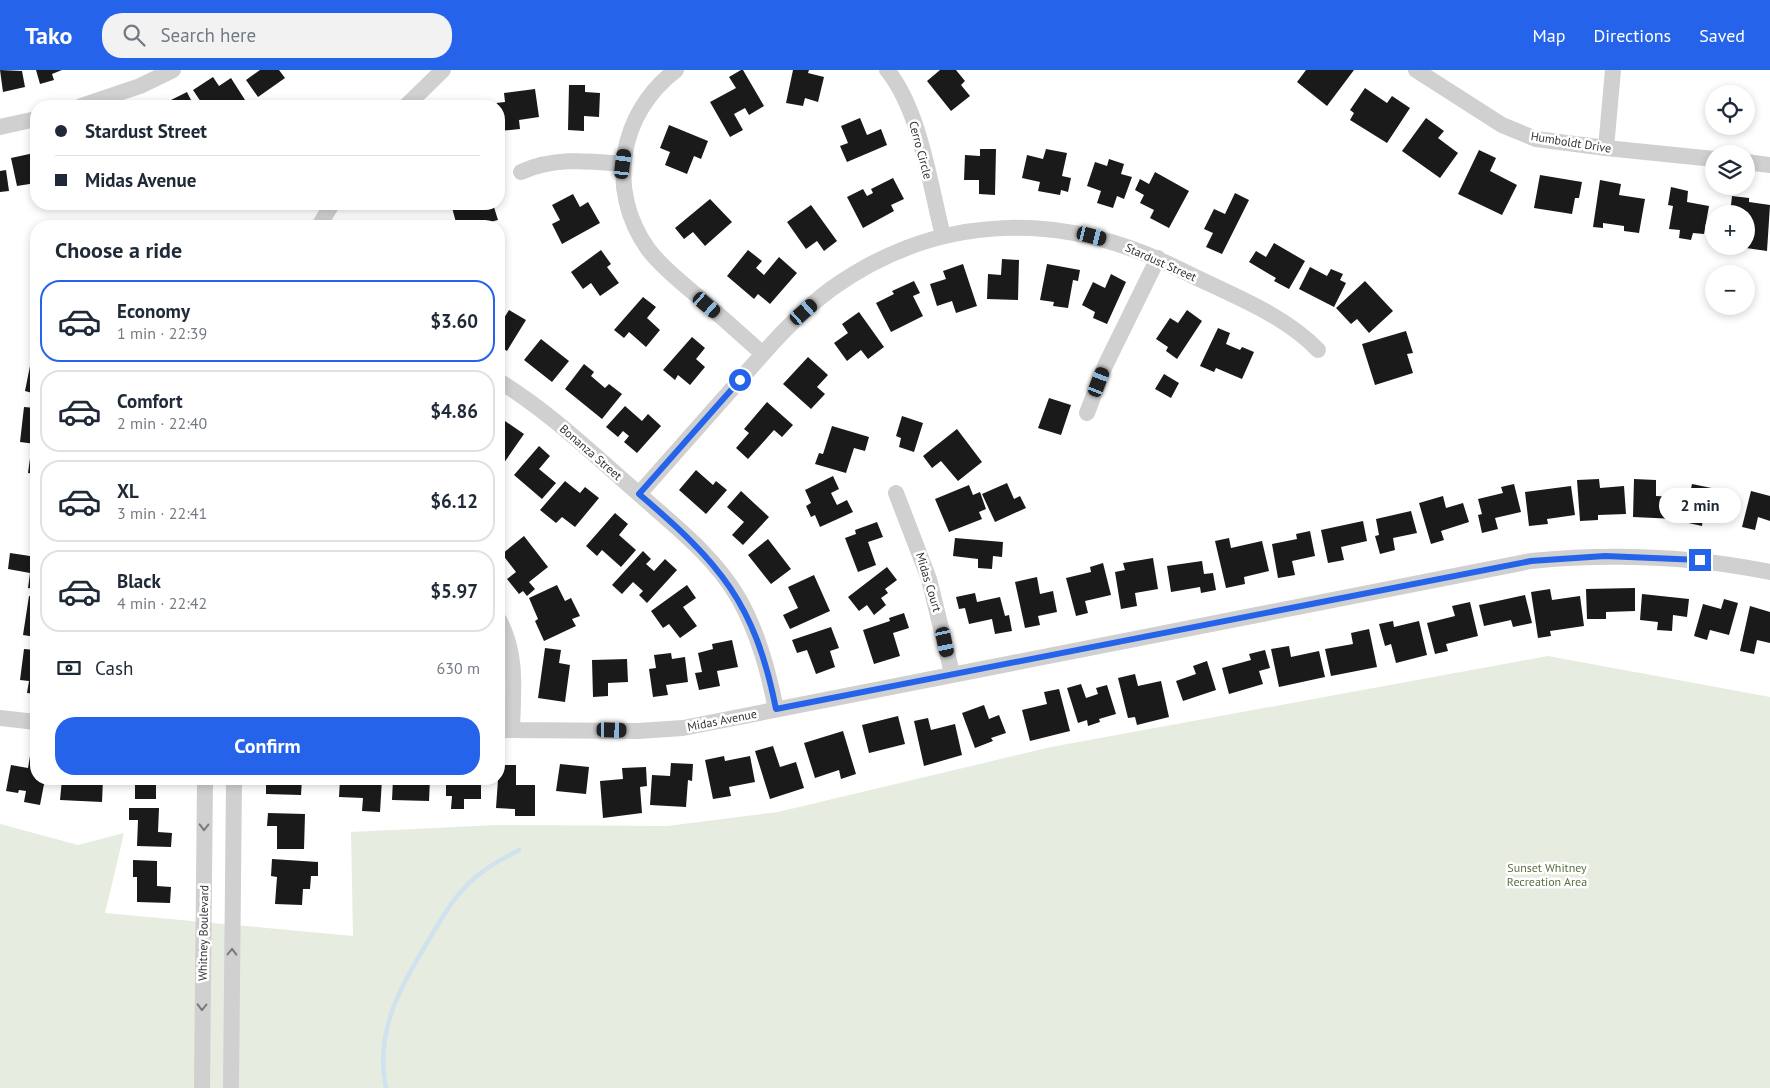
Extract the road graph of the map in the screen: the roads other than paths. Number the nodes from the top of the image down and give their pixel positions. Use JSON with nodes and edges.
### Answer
{"nodes":[{"id":1,"x":172,"y":70,"type":"edge"},
{"id":2,"x":443,"y":70,"type":"edge"},
{"id":3,"x":676,"y":70,"type":"edge"},
{"id":4,"x":887,"y":70,"type":"edge"},
{"id":5,"x":1416,"y":70,"type":"edge"},
{"id":6,"x":1613,"y":70,"type":"edge"},
{"id":7,"x":99,"y":100,"type":"edge"},
{"id":8,"x":412,"y":100,"type":"edge"},
{"id":9,"x":30,"y":120,"type":"edge"},
{"id":10,"x":0,"y":127,"type":"edge"},
{"id":11,"x":1606,"y":148,"type":"junction"},
{"id":12,"x":1705,"y":158,"type":"edge"},
{"id":13,"x":1755,"y":163,"type":"edge"},
{"id":14,"x":623,"y":164,"type":"junction"},
{"id":15,"x":1770,"y":164,"type":"edge"},
{"id":16,"x":521,"y":172,"type":"dead end"},
{"id":17,"x":943,"y":236,"type":"junction"},
{"id":18,"x":1158,"y":258,"type":"junction"},
{"id":19,"x":1318,"y":350,"type":"dead end"},
{"id":20,"x":763,"y":354,"type":"junction"},
{"id":21,"x":505,"y":385,"type":"edge"},
{"id":22,"x":1087,"y":414,"type":"dead end"},
{"id":23,"x":896,"y":493,"type":"dead end"},
{"id":24,"x":639,"y":494,"type":"junction"},
{"id":25,"x":1770,"y":572,"type":"edge"},
{"id":26,"x":505,"y":631,"type":"edge"},
{"id":27,"x":952,"y":674,"type":"junction"},
{"id":28,"x":776,"y":709,"type":"junction"},
{"id":29,"x":0,"y":718,"type":"edge"},
{"id":30,"x":30,"y":721,"type":"edge"},
{"id":31,"x":506,"y":730,"type":"edge"},
{"id":32,"x":205,"y":785,"type":"edge"},
{"id":33,"x":234,"y":785,"type":"edge"},
{"id":34,"x":202,"y":1088,"type":"edge"},
{"id":35,"x":231,"y":1088,"type":"edge"}],
"edges":[{"from":1,"to":7,"type":"street"},
{"from":2,"to":8,"type":"street"},
{"from":3,"to":14,"type":"street"},
{"from":4,"to":17,"type":"street","name":"Cerro Circle"},
{"from":5,"to":11,"type":"street","name":"Humboldt Drive"},
{"from":6,"to":11,"type":"street"},
{"from":9,"to":10,"type":"street"},
{"from":11,"to":12,"type":"street","name":"Humboldt Drive"},
{"from":13,"to":15,"type":"street"},
{"from":14,"to":16,"type":"street"},
{"from":14,"to":20,"type":"street"},
{"from":17,"to":18,"type":"street","name":"Stardust Street"},
{"from":17,"to":20,"type":"street","name":"Stardust Street"},
{"from":18,"to":19,"type":"street","name":"Stardust Street"},
{"from":18,"to":22,"type":"street"},
{"from":20,"to":24,"type":"street","name":"Stardust Street"},
{"from":21,"to":24,"type":"street","name":"Bonanza Street"},
{"from":23,"to":27,"type":"street","name":"Midas Court"},
{"from":24,"to":28,"type":"street","name":"Bonanza Street"},
{"from":25,"to":27,"type":"street","name":"Midas Avenue"},
{"from":26,"to":31,"type":"street"},
{"from":27,"to":28,"type":"street","name":"Midas Avenue"},
{"from":28,"to":31,"type":"street","name":"Midas Avenue"},
{"from":29,"to":30,"type":"street"},
{"from":32,"to":34,"type":"street","name":"Whitney Boulevard","one_way":true},
{"from":35,"to":33,"type":"street","one_way":true}]}
